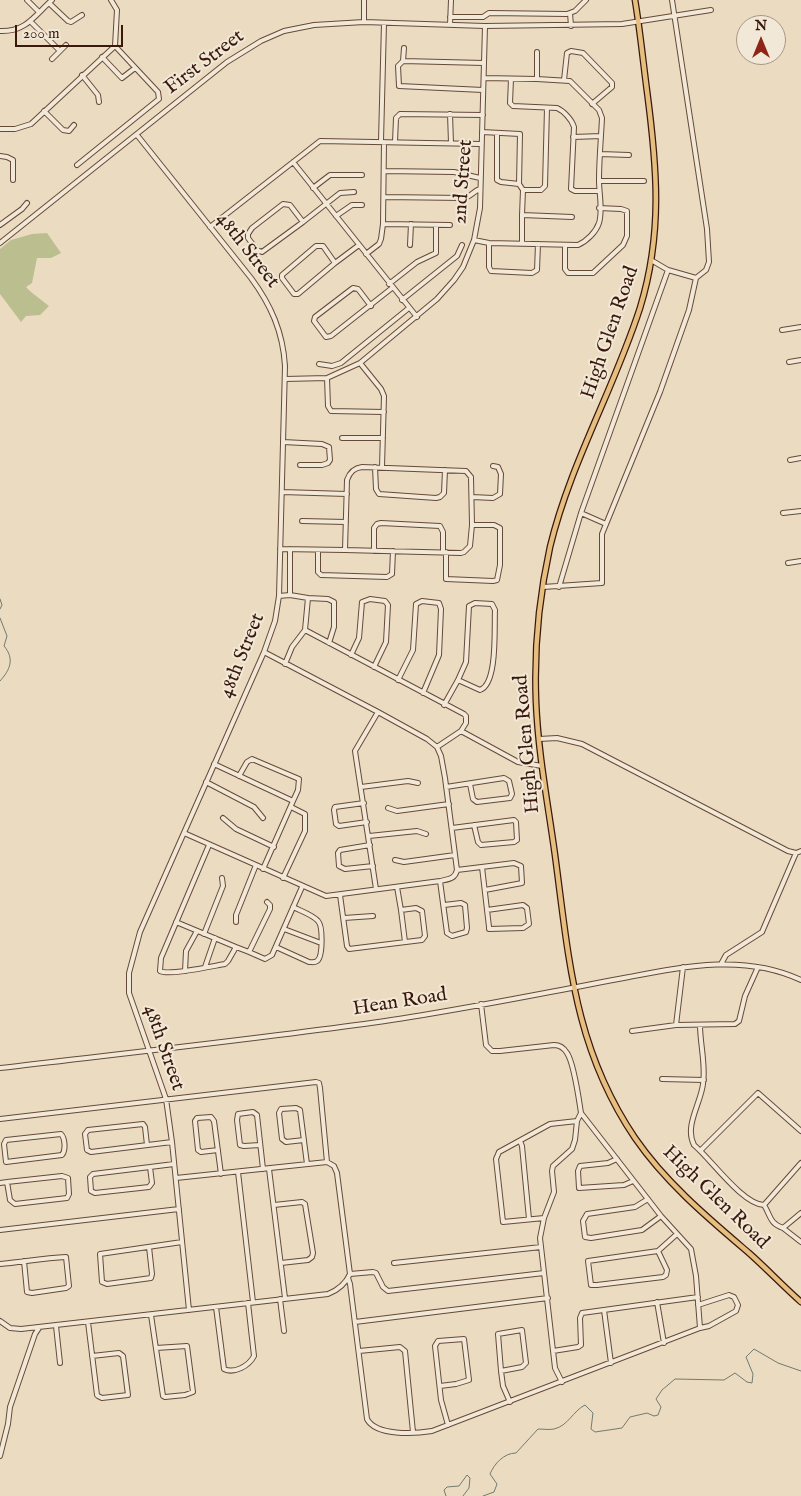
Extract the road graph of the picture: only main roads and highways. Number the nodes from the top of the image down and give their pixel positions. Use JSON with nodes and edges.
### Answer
{"nodes":[{"id":1,"x":635,"y":0,"type":"edge"},
{"id":2,"x":801,"y":1302,"type":"edge"}],
"edges":[{"from":1,"to":2,"type":"main road","name":"High Glen Road"}]}
